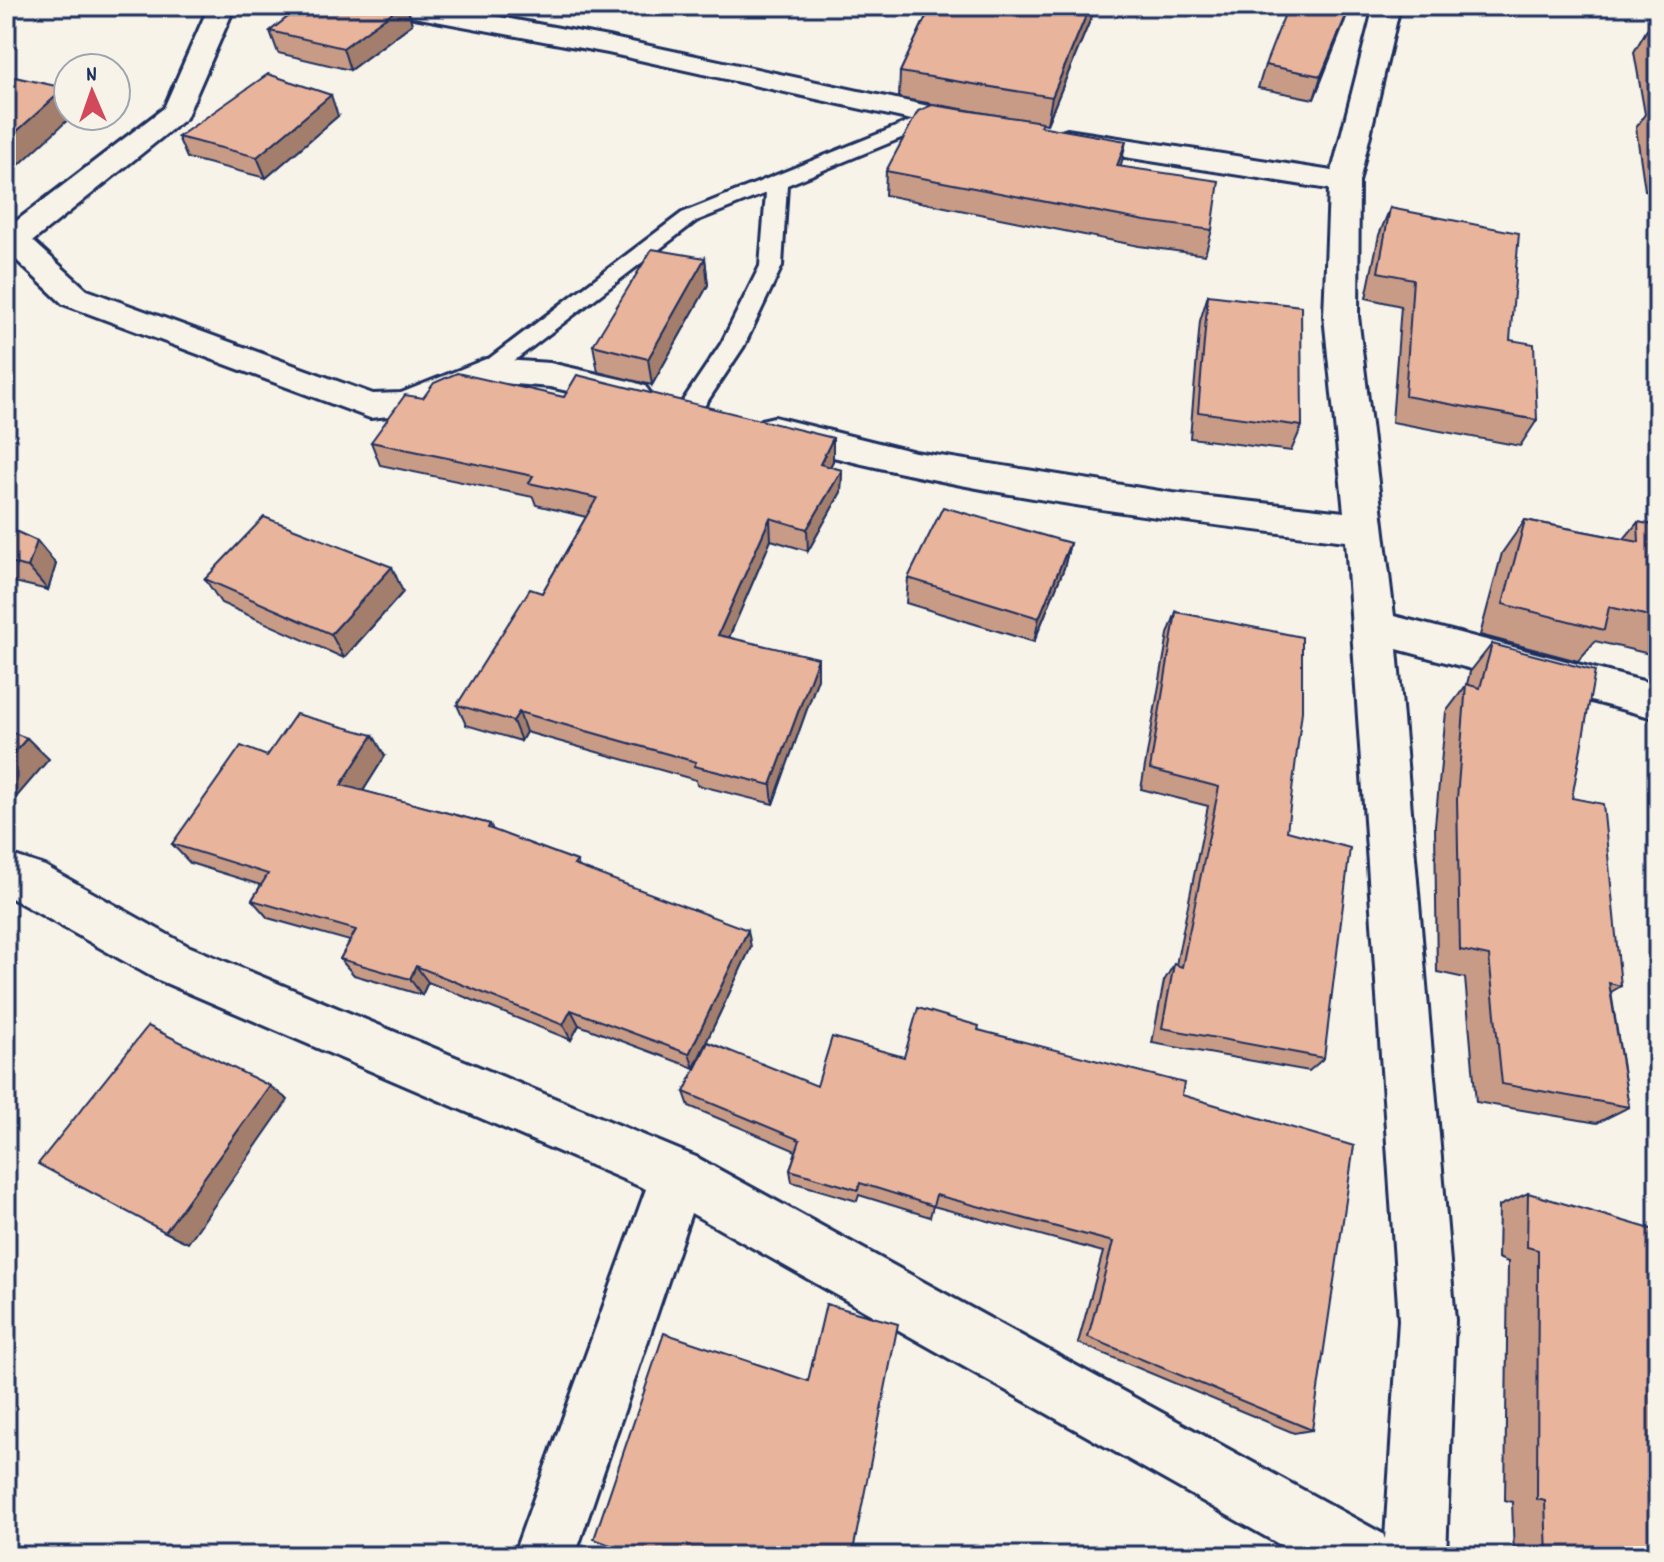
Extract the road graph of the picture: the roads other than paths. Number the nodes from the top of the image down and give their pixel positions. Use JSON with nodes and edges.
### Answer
{"nodes":[{"id":1,"x":222,"y":6,"type":"edge"},
{"id":2,"x":398,"y":6,"type":"edge"},
{"id":3,"x":1387,"y":6,"type":"edge"},
{"id":4,"x":933,"y":118,"type":"junction"},
{"id":5,"x":1009,"y":130,"type":"edge"},
{"id":6,"x":1040,"y":135,"type":"edge"},
{"id":7,"x":777,"y":181,"type":"junction"},
{"id":8,"x":1344,"y":182,"type":"junction"},
{"id":9,"x":9,"y":243,"type":"edge"},
{"id":10,"x":486,"y":370,"type":"junction"},
{"id":11,"x":715,"y":414,"type":"junction"},
{"id":12,"x":1366,"y":529,"type":"junction"},
{"id":13,"x":1375,"y":627,"type":"junction"},
{"id":14,"x":1658,"y":702,"type":"edge"},
{"id":15,"x":6,"y":874,"type":"edge"},
{"id":16,"x":677,"y":1176,"type":"junction"},
{"id":17,"x":544,"y":1556,"type":"edge"},
{"id":18,"x":1361,"y":1556,"type":"edge"},
{"id":19,"x":1415,"y":1556,"type":"edge"}],
"edges":[{"from":1,"to":9,"type":"street"},
{"from":2,"to":4,"type":"street"},
{"from":3,"to":8,"type":"street"},
{"from":4,"to":5,"type":"street"},
{"from":4,"to":7,"type":"lane"},
{"from":6,"to":8,"type":"street"},
{"from":7,"to":10,"type":"lane"},
{"from":7,"to":11,"type":"lane"},
{"from":8,"to":12,"type":"street"},
{"from":9,"to":10,"type":"street"},
{"from":10,"to":11,"type":"street"},
{"from":11,"to":12,"type":"street"},
{"from":12,"to":13,"type":"street"},
{"from":13,"to":14,"type":"street"},
{"from":13,"to":19,"type":"street"},
{"from":15,"to":16,"type":"street"},
{"from":16,"to":17,"type":"street"},
{"from":16,"to":18,"type":"street"}]}
